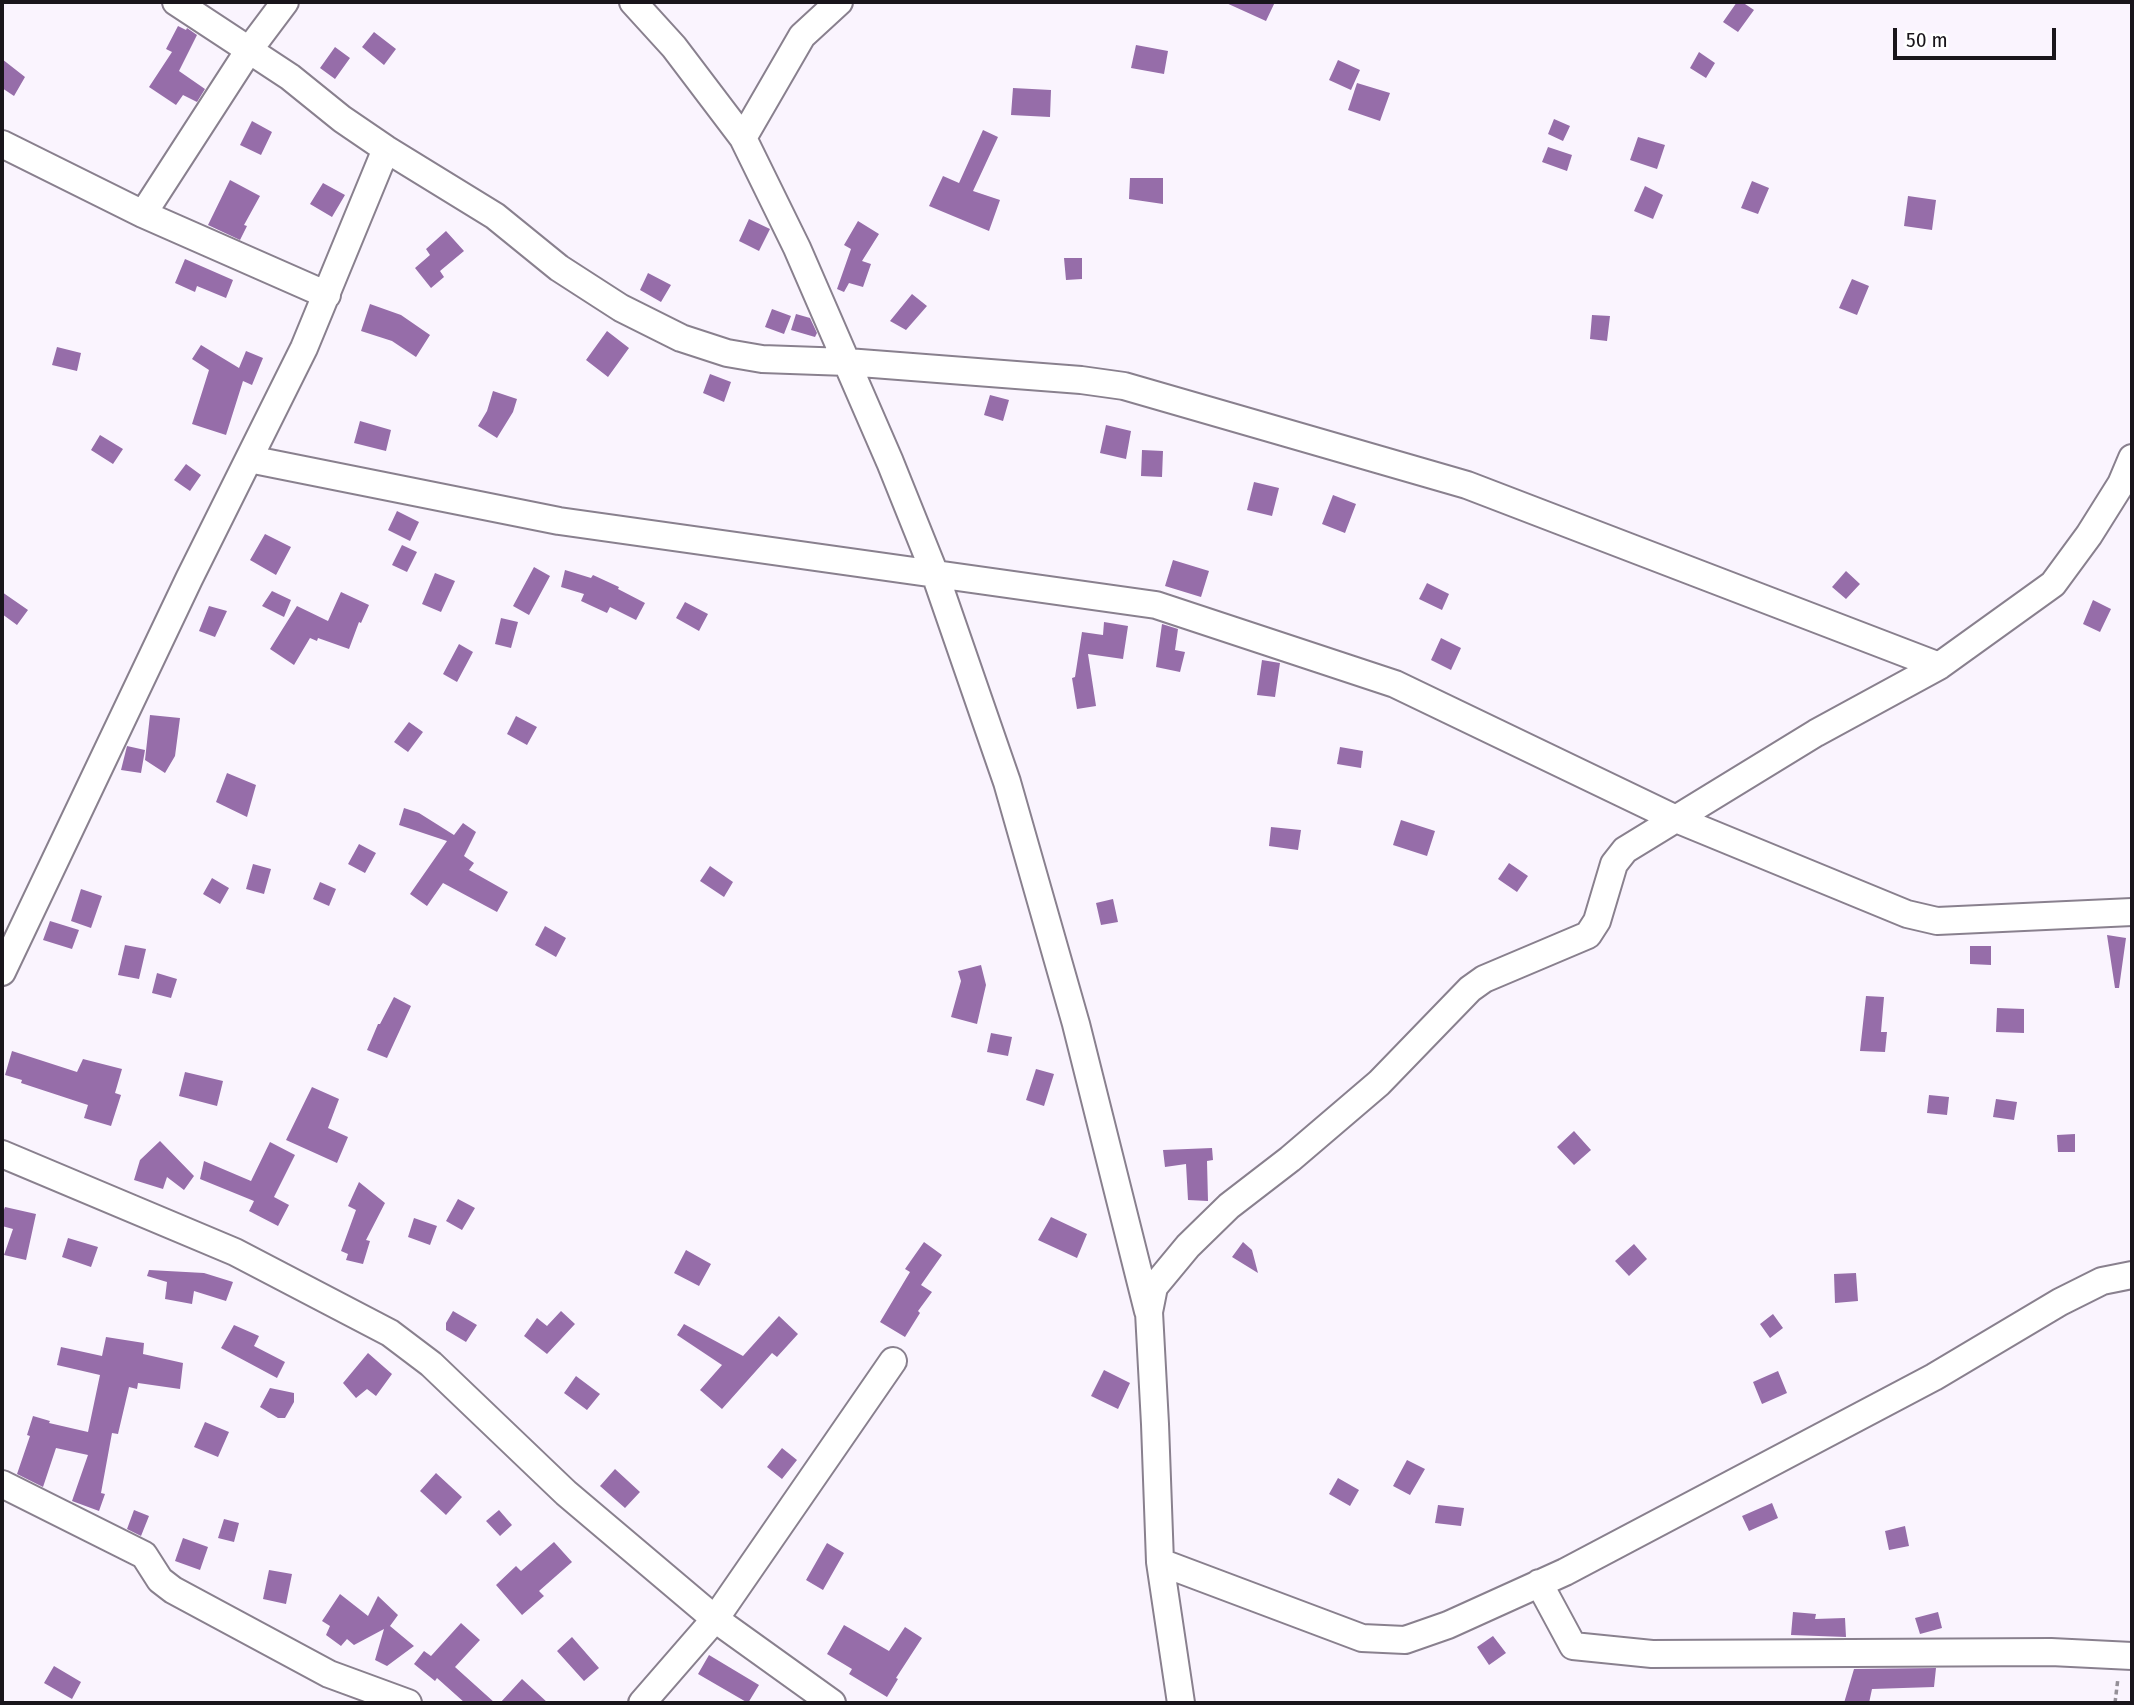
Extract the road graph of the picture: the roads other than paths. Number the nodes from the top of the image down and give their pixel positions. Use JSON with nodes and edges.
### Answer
{"nodes":[{"id":1,"x":176,"y":2,"type":"edge"},
{"id":2,"x":285,"y":2,"type":"edge"},
{"id":3,"x":633,"y":2,"type":"edge"},
{"id":4,"x":839,"y":2,"type":"edge"},
{"id":5,"x":249,"y":50,"type":"junction"},
{"id":6,"x":743,"y":138,"type":"junction"},
{"id":7,"x":2,"y":144,"type":"edge"},
{"id":8,"x":386,"y":149,"type":"junction"},
{"id":9,"x":143,"y":214,"type":"junction"},
{"id":10,"x":327,"y":295,"type":"junction"},
{"id":11,"x":847,"y":362,"type":"junction"},
{"id":12,"x":2132,"y":458,"type":"edge"},
{"id":13,"x":249,"y":459,"type":"junction"},
{"id":14,"x":2132,"y":506,"type":"edge"},
{"id":15,"x":2089,"y":535,"type":"junction"},
{"id":16,"x":935,"y":574,"type":"junction"},
{"id":17,"x":1939,"y":666,"type":"junction"},
{"id":18,"x":1676,"y":819,"type":"junction"},
{"id":19,"x":2132,"y":912,"type":"edge"},
{"id":20,"x":2,"y":972,"type":"edge"},
{"id":21,"x":2,"y":1154,"type":"edge"},
{"id":22,"x":2132,"y":1275,"type":"edge"},
{"id":23,"x":1149,"y":1312,"type":"junction"},
{"id":24,"x":893,"y":1361,"type":"dead end"},
{"id":25,"x":2,"y":1484,"type":"edge"},
{"id":26,"x":1160,"y":1562,"type":"junction"},
{"id":27,"x":1539,"y":1583,"type":"junction"},
{"id":28,"x":715,"y":1619,"type":"junction"},
{"id":29,"x":2132,"y":1656,"type":"edge"},
{"id":30,"x":408,"y":1703,"type":"edge"},
{"id":31,"x":642,"y":1703,"type":"edge"},
{"id":32,"x":832,"y":1703,"type":"edge"},
{"id":33,"x":1181,"y":1703,"type":"edge"}],
"edges":[{"from":1,"to":5,"type":"street"},
{"from":2,"to":5,"type":"street"},
{"from":3,"to":6,"type":"street"},
{"from":4,"to":6,"type":"street"},
{"from":5,"to":8,"type":"street"},
{"from":5,"to":9,"type":"street"},
{"from":6,"to":11,"type":"street"},
{"from":7,"to":9,"type":"street"},
{"from":8,"to":10,"type":"street"},
{"from":8,"to":11,"type":"street"},
{"from":9,"to":10,"type":"street"},
{"from":10,"to":13,"type":"street"},
{"from":11,"to":16,"type":"street"},
{"from":11,"to":17,"type":"street"},
{"from":12,"to":15,"type":"street"},
{"from":13,"to":16,"type":"street"},
{"from":13,"to":20,"type":"street"},
{"from":14,"to":15,"type":"street"},
{"from":15,"to":17,"type":"street"},
{"from":16,"to":18,"type":"street"},
{"from":16,"to":23,"type":"street"},
{"from":17,"to":18,"type":"street"},
{"from":18,"to":19,"type":"street"},
{"from":18,"to":23,"type":"street"},
{"from":21,"to":28,"type":"street"},
{"from":22,"to":27,"type":"street"},
{"from":23,"to":26,"type":"street"},
{"from":24,"to":28,"type":"street"},
{"from":25,"to":30,"type":"street"},
{"from":26,"to":27,"type":"street"},
{"from":26,"to":33,"type":"street"},
{"from":27,"to":29,"type":"street"},
{"from":28,"to":31,"type":"street"},
{"from":28,"to":32,"type":"street"}]}
